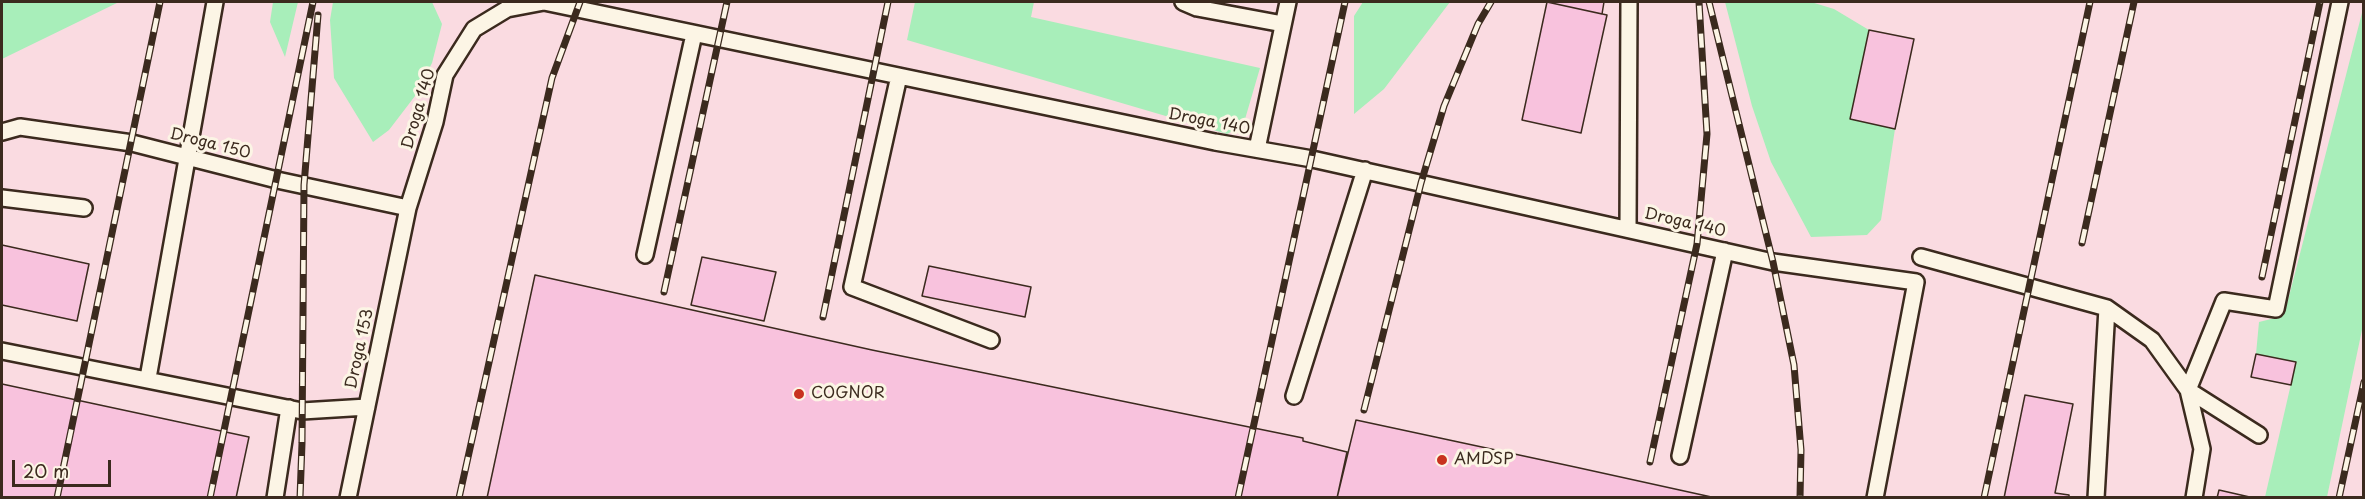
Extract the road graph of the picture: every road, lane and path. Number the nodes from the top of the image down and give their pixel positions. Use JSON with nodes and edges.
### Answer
{"nodes":[{"id":1,"x":215,"y":2,"type":"edge"},
{"id":2,"x":1183,"y":2,"type":"edge"},
{"id":3,"x":1288,"y":2,"type":"edge"},
{"id":4,"x":1629,"y":2,"type":"edge"},
{"id":5,"x":2340,"y":2,"type":"edge"},
{"id":6,"x":1283,"y":24,"type":"junction"},
{"id":7,"x":694,"y":34,"type":"junction"},
{"id":8,"x":898,"y":76,"type":"junction"},
{"id":9,"x":2,"y":132,"type":"edge"},
{"id":10,"x":1257,"y":149,"type":"junction"},
{"id":11,"x":188,"y":158,"type":"junction"},
{"id":12,"x":1365,"y":171,"type":"junction"},
{"id":13,"x":2,"y":198,"type":"edge"},
{"id":14,"x":84,"y":208,"type":"dead end"},
{"id":15,"x":408,"y":208,"type":"junction"},
{"id":16,"x":1628,"y":229,"type":"junction"},
{"id":17,"x":1725,"y":251,"type":"junction"},
{"id":18,"x":645,"y":255,"type":"dead end"},
{"id":19,"x":1921,"y":257,"type":"dead end"},
{"id":20,"x":2107,"y":308,"type":"junction"},
{"id":21,"x":991,"y":340,"type":"dead end"},
{"id":22,"x":2,"y":351,"type":"edge"},
{"id":23,"x":148,"y":378,"type":"junction"},
{"id":24,"x":2188,"y":390,"type":"junction"},
{"id":25,"x":1293,"y":396,"type":"dead end"},
{"id":26,"x":367,"y":407,"type":"junction"},
{"id":27,"x":289,"y":408,"type":"junction"},
{"id":28,"x":2259,"y":435,"type":"dead end"},
{"id":29,"x":1680,"y":456,"type":"dead end"},
{"id":30,"x":275,"y":498,"type":"edge"},
{"id":31,"x":348,"y":498,"type":"edge"},
{"id":32,"x":1875,"y":498,"type":"edge"},
{"id":33,"x":2096,"y":498,"type":"edge"},
{"id":34,"x":2194,"y":498,"type":"edge"}],
"edges":[{"from":1,"to":11,"type":"lane"},
{"from":2,"to":6,"type":"lane"},
{"from":3,"to":6,"type":"lane"},
{"from":4,"to":16,"type":"lane"},
{"from":5,"to":24,"type":"lane"},
{"from":6,"to":10,"type":"lane"},
{"from":7,"to":8,"type":"lane","name":"Droga 140"},
{"from":7,"to":15,"type":"lane","name":"Droga 140"},
{"from":7,"to":18,"type":"lane"},
{"from":8,"to":10,"type":"lane","name":"Droga 140"},
{"from":8,"to":21,"type":"lane"},
{"from":9,"to":11,"type":"lane","name":"Droga 150"},
{"from":10,"to":12,"type":"lane","name":"Droga 140"},
{"from":11,"to":15,"type":"lane","name":"Droga 150"},
{"from":11,"to":23,"type":"lane"},
{"from":12,"to":16,"type":"lane","name":"Droga 140"},
{"from":12,"to":25,"type":"lane"},
{"from":13,"to":14,"type":"lane"},
{"from":15,"to":26,"type":"lane","name":"Droga 153"},
{"from":16,"to":17,"type":"lane","name":"Droga 140"},
{"from":17,"to":29,"type":"lane"},
{"from":17,"to":32,"type":"lane","name":"Droga 140"},
{"from":19,"to":20,"type":"lane"},
{"from":20,"to":24,"type":"lane"},
{"from":20,"to":33,"type":"lane"},
{"from":22,"to":23,"type":"lane"},
{"from":23,"to":27,"type":"lane"},
{"from":24,"to":28,"type":"lane"},
{"from":24,"to":34,"type":"lane"},
{"from":26,"to":27,"type":"lane"},
{"from":26,"to":31,"type":"lane","name":"Droga 153"},
{"from":27,"to":30,"type":"lane"}]}
